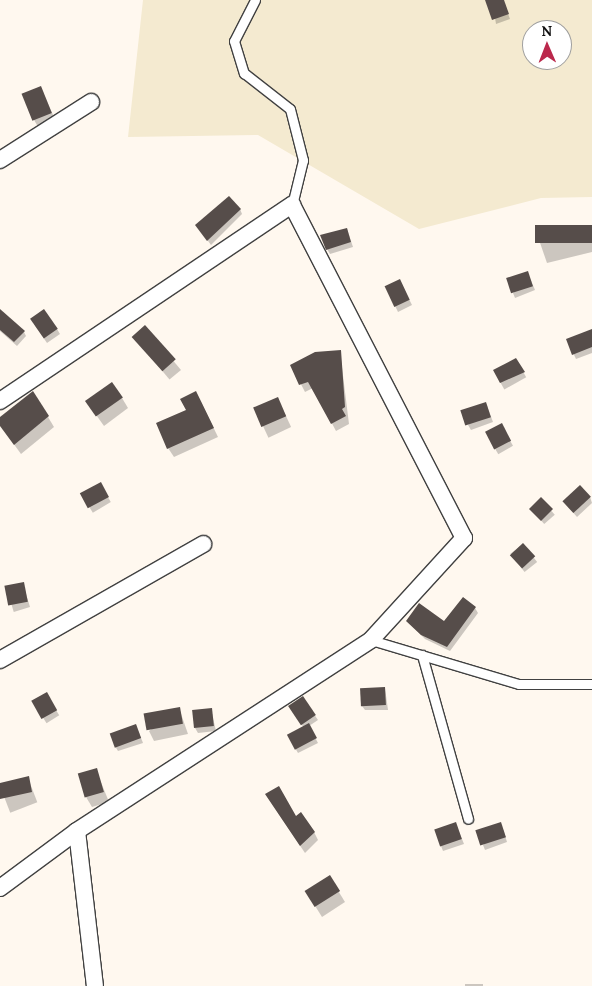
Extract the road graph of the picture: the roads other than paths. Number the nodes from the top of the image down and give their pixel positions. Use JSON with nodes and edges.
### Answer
{"nodes":[{"id":1,"x":255,"y":0,"type":"edge"},
{"id":2,"x":91,"y":102,"type":"dead end"},
{"id":3,"x":0,"y":160,"type":"edge"},
{"id":4,"x":292,"y":205,"type":"junction"},
{"id":5,"x":0,"y":401,"type":"edge"},
{"id":6,"x":203,"y":544,"type":"dead end"},
{"id":7,"x":371,"y":640,"type":"junction"},
{"id":8,"x":422,"y":655,"type":"junction"},
{"id":9,"x":0,"y":660,"type":"edge"},
{"id":10,"x":592,"y":684,"type":"edge"},
{"id":11,"x":468,"y":819,"type":"dead end"},
{"id":12,"x":77,"y":832,"type":"junction"},
{"id":13,"x":0,"y":888,"type":"edge"},
{"id":14,"x":95,"y":986,"type":"edge"}],
"edges":[{"from":1,"to":4,"type":"lane"},
{"from":2,"to":3,"type":"street"},
{"from":4,"to":5,"type":"street"},
{"from":4,"to":7,"type":"street"},
{"from":6,"to":9,"type":"street"},
{"from":7,"to":8,"type":"lane"},
{"from":7,"to":12,"type":"street"},
{"from":8,"to":10,"type":"lane"},
{"from":8,"to":11,"type":"lane"},
{"from":12,"to":13,"type":"street"},
{"from":12,"to":14,"type":"street"}]}
